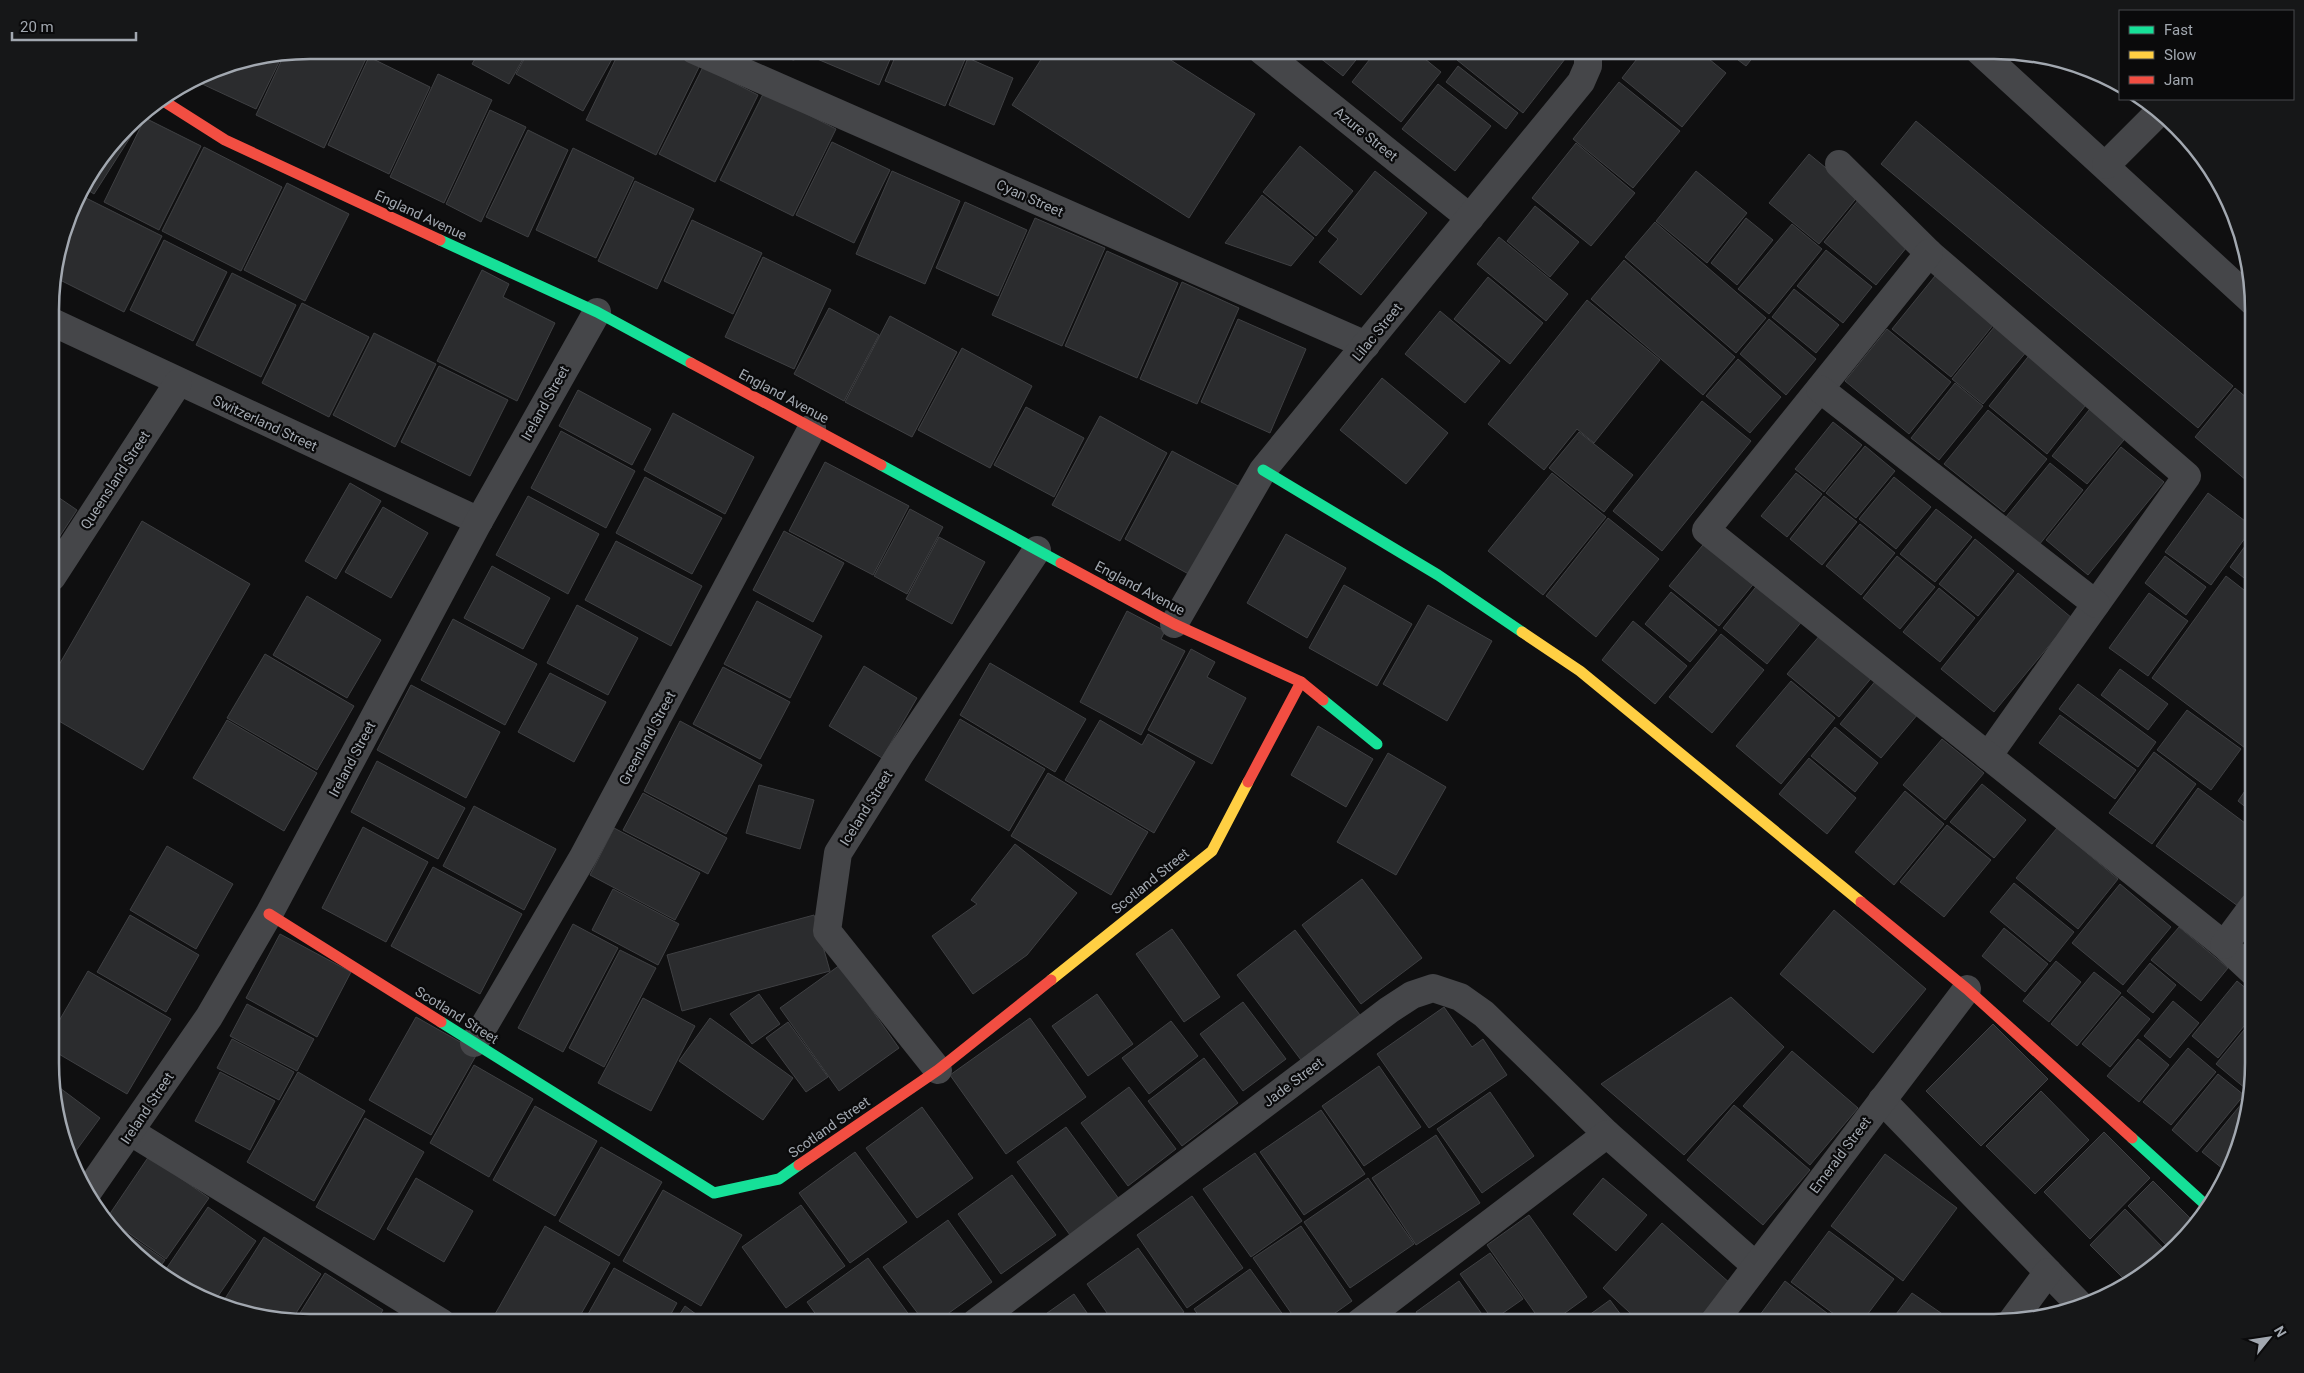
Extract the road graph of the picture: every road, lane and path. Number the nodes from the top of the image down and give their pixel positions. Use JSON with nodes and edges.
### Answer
{"nodes":[{"id":1,"x":715,"y":59,"type":"edge"},
{"id":2,"x":1273,"y":59,"type":"edge"},
{"id":3,"x":1588,"y":59,"type":"edge"},
{"id":4,"x":1988,"y":59,"type":"edge"},
{"id":5,"x":167,"y":103,"type":"edge"},
{"id":6,"x":2154,"y":117,"type":"edge"},
{"id":7,"x":1839,"y":164,"type":"dead end"},
{"id":8,"x":2106,"y":165,"type":"junction"},
{"id":9,"x":1470,"y":218,"type":"junction"},
{"id":10,"x":1928,"y":253,"type":"junction"},
{"id":11,"x":2245,"y":295,"type":"edge"},
{"id":12,"x":597,"y":312,"type":"junction"},
{"id":13,"x":59,"y":325,"type":"edge"},
{"id":14,"x":1366,"y":345,"type":"junction"},
{"id":15,"x":178,"y":383,"type":"junction"},
{"id":16,"x":1820,"y":389,"type":"junction"},
{"id":17,"x":812,"y":428,"type":"junction"},
{"id":18,"x":1263,"y":470,"type":"junction"},
{"id":19,"x":479,"y":521,"type":"junction"},
{"id":20,"x":1037,"y":550,"type":"junction"},
{"id":21,"x":59,"y":566,"type":"edge"},
{"id":22,"x":2096,"y":604,"type":"junction"},
{"id":23,"x":1174,"y":624,"type":"junction"},
{"id":24,"x":1301,"y":682,"type":"junction"},
{"id":25,"x":1377,"y":744,"type":"dead end"},
{"id":26,"x":1988,"y":756,"type":"junction"},
{"id":27,"x":269,"y":914,"type":"junction"},
{"id":28,"x":2245,"y":918,"type":"edge"},
{"id":29,"x":2224,"y":945,"type":"junction"},
{"id":30,"x":2245,"y":964,"type":"edge"},
{"id":31,"x":1967,"y":989,"type":"junction"},
{"id":32,"x":474,"y":1043,"type":"junction"},
{"id":33,"x":938,"y":1070,"type":"junction"},
{"id":34,"x":1882,"y":1100,"type":"junction"},
{"id":35,"x":132,"y":1132,"type":"junction"},
{"id":36,"x":1607,"y":1134,"type":"junction"},
{"id":37,"x":91,"y":1187,"type":"edge"},
{"id":38,"x":2203,"y":1203,"type":"edge"},
{"id":39,"x":1756,"y":1266,"type":"junction"},
{"id":40,"x":2048,"y":1272,"type":"junction"},
{"id":41,"x":2076,"y":1301,"type":"edge"},
{"id":42,"x":2018,"y":1313,"type":"edge"},
{"id":43,"x":427,"y":1314,"type":"edge"},
{"id":44,"x":987,"y":1314,"type":"edge"},
{"id":45,"x":1370,"y":1314,"type":"edge"},
{"id":46,"x":1720,"y":1314,"type":"edge"}],
"edges":[{"from":1,"to":14,"type":"street","name":"Cyan Street"},
{"from":2,"to":9,"type":"street","name":"Azure Street"},
{"from":3,"to":9,"type":"street","name":"Lilac Street"},
{"from":4,"to":8,"type":"street"},
{"from":5,"to":12,"type":"street","name":"England Avenue"},
{"from":6,"to":8,"type":"street"},
{"from":7,"to":10,"type":"street"},
{"from":8,"to":11,"type":"street"},
{"from":9,"to":14,"type":"street","name":"Lilac Street"},
{"from":10,"to":16,"type":"street"},
{"from":10,"to":22,"type":"street"},
{"from":12,"to":17,"type":"street","name":"England Avenue"},
{"from":12,"to":19,"type":"street","name":"Ireland Street"},
{"from":13,"to":15,"type":"street","name":"Switzerland Street"},
{"from":14,"to":18,"type":"street","name":"Lilac Street"},
{"from":15,"to":19,"type":"street","name":"Switzerland Street"},
{"from":15,"to":21,"type":"street","name":"Queensland Street"},
{"from":16,"to":22,"type":"street"},
{"from":16,"to":26,"type":"street"},
{"from":17,"to":20,"type":"street","name":"England Avenue"},
{"from":17,"to":32,"type":"street","name":"Greenland Street"},
{"from":18,"to":23,"type":"street","name":"Lilac Street"},
{"from":18,"to":31,"type":"street"},
{"from":19,"to":27,"type":"street","name":"Ireland Street"},
{"from":20,"to":23,"type":"street","name":"England Avenue"},
{"from":20,"to":33,"type":"street","name":"Iceland Street"},
{"from":22,"to":26,"type":"street"},
{"from":23,"to":24,"type":"street","name":"England Avenue"},
{"from":24,"to":25,"type":"street","name":"England Avenue"},
{"from":24,"to":33,"type":"street","name":"Scotland Street"},
{"from":26,"to":29,"type":"street"},
{"from":27,"to":32,"type":"street","name":"Scotland Street"},
{"from":27,"to":35,"type":"street","name":"Ireland Street"},
{"from":28,"to":29,"type":"street"},
{"from":29,"to":30,"type":"street"},
{"from":31,"to":34,"type":"street","name":"Emerald Street"},
{"from":31,"to":38,"type":"street"},
{"from":32,"to":33,"type":"street","name":"Scotland Street"},
{"from":34,"to":39,"type":"street","name":"Emerald Street"},
{"from":34,"to":40,"type":"street"},
{"from":35,"to":37,"type":"street","name":"Ireland Street"},
{"from":35,"to":43,"type":"street"},
{"from":36,"to":39,"type":"street","name":"Jade Street"},
{"from":36,"to":44,"type":"street","name":"Jade Street"},
{"from":36,"to":45,"type":"street"},
{"from":39,"to":46,"type":"street","name":"Emerald Street"},
{"from":40,"to":41,"type":"street"},
{"from":40,"to":42,"type":"street"}]}
